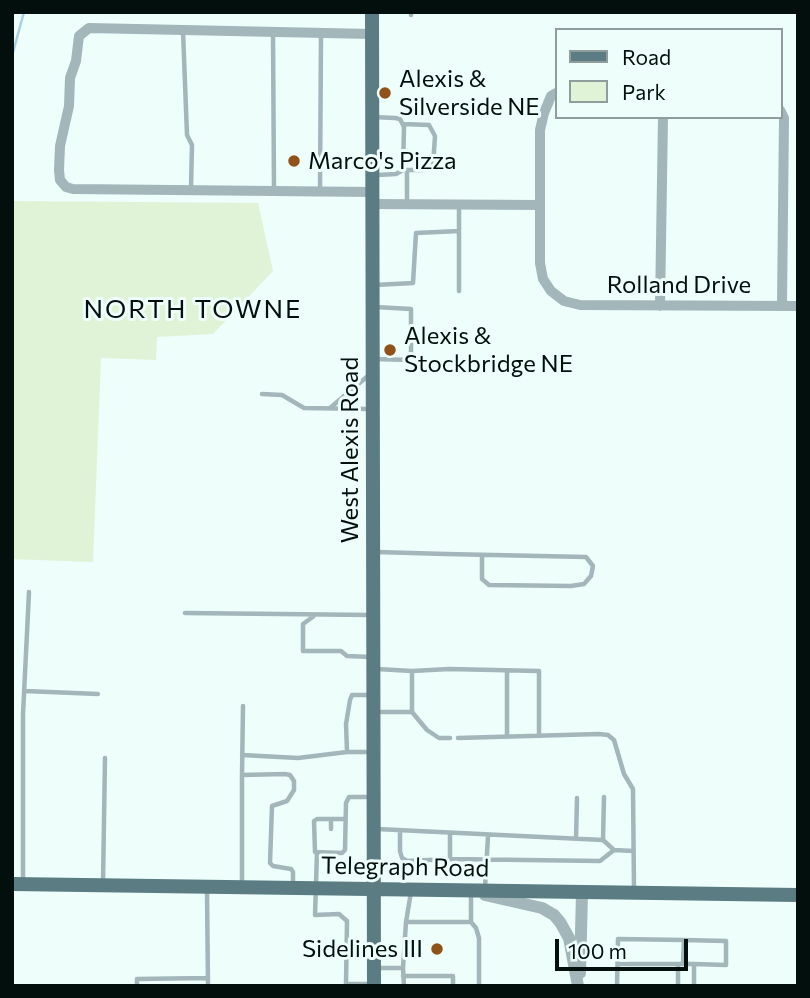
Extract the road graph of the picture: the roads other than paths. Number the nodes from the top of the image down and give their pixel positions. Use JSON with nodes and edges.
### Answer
{"nodes":[{"id":1,"x":372,"y":12,"type":"edge"},
{"id":2,"x":183,"y":30,"type":"junction"},
{"id":3,"x":273,"y":33,"type":"junction"},
{"id":4,"x":321,"y":33,"type":"junction"},
{"id":5,"x":372,"y":34,"type":"junction"},
{"id":6,"x":554,"y":95,"type":"edge"},
{"id":7,"x":782,"y":114,"type":"edge"},
{"id":8,"x":372,"y":117,"type":"junction"},
{"id":9,"x":663,"y":119,"type":"edge"},
{"id":10,"x":403,"y":124,"type":"junction"},
{"id":11,"x":405,"y":170,"type":"junction"},
{"id":12,"x":373,"y":175,"type":"junction"},
{"id":13,"x":191,"y":190,"type":"junction"},
{"id":14,"x":274,"y":191,"type":"junction"},
{"id":15,"x":320,"y":192,"type":"junction"},
{"id":16,"x":373,"y":198,"type":"junction"},
{"id":17,"x":407,"y":204,"type":"junction"},
{"id":18,"x":459,"y":205,"type":"junction"},
{"id":19,"x":540,"y":205,"type":"junction"},
{"id":20,"x":459,"y":231,"type":"junction"},
{"id":21,"x":373,"y":285,"type":"junction"},
{"id":22,"x":459,"y":291,"type":"dead end"},
{"id":23,"x":660,"y":306,"type":"junction"},
{"id":24,"x":782,"y":306,"type":"junction"},
{"id":25,"x":798,"y":306,"type":"edge"},
{"id":26,"x":373,"y":307,"type":"junction"},
{"id":27,"x":373,"y":366,"type":"junction"},
{"id":28,"x":262,"y":394,"type":"dead end"},
{"id":29,"x":329,"y":408,"type":"junction"},
{"id":30,"x":373,"y":409,"type":"junction"},
{"id":31,"x":372,"y":552,"type":"junction"},
{"id":32,"x":481,"y":555,"type":"junction"},
{"id":33,"x":29,"y":592,"type":"dead end"},
{"id":34,"x":186,"y":613,"type":"dead end"},
{"id":35,"x":314,"y":615,"type":"junction"},
{"id":36,"x":372,"y":615,"type":"junction"},
{"id":37,"x":372,"y":663,"type":"junction"},
{"id":38,"x":412,"y":671,"type":"junction"},
{"id":39,"x":507,"y":671,"type":"junction"},
{"id":40,"x":25,"y":691,"type":"junction"},
{"id":41,"x":98,"y":694,"type":"dead end"},
{"id":42,"x":373,"y":695,"type":"junction"},
{"id":43,"x":243,"y":706,"type":"dead end"},
{"id":44,"x":373,"y":712,"type":"junction"},
{"id":45,"x":412,"y":712,"type":"junction"},
{"id":46,"x":539,"y":736,"type":"junction"},
{"id":47,"x":507,"y":737,"type":"junction"},
{"id":48,"x":450,"y":738,"type":"dead end"},
{"id":49,"x":458,"y":738,"type":"dead end"},
{"id":50,"x":347,"y":752,"type":"junction"},
{"id":51,"x":373,"y":752,"type":"junction"},
{"id":52,"x":242,"y":755,"type":"junction"},
{"id":53,"x":105,"y":758,"type":"dead end"},
{"id":54,"x":243,"y":775,"type":"junction"},
{"id":55,"x":373,"y":797,"type":"junction"},
{"id":56,"x":604,"y":797,"type":"dead end"},
{"id":57,"x":577,"y":798,"type":"dead end"},
{"id":58,"x":331,"y":819,"type":"junction"},
{"id":59,"x":345,"y":819,"type":"junction"},
{"id":60,"x":373,"y":828,"type":"junction"},
{"id":61,"x":331,"y":829,"type":"dead end"},
{"id":62,"x":400,"y":830,"type":"junction"},
{"id":63,"x":450,"y":834,"type":"junction"},
{"id":64,"x":488,"y":836,"type":"junction"},
{"id":65,"x":576,"y":839,"type":"junction"},
{"id":66,"x":603,"y":840,"type":"junction"},
{"id":67,"x":331,"y":844,"type":"dead end"},
{"id":68,"x":614,"y":850,"type":"junction"},
{"id":69,"x":634,"y":851,"type":"junction"},
{"id":70,"x":317,"y":852,"type":"junction"},
{"id":71,"x":331,"y":853,"type":"junction"},
{"id":72,"x":450,"y":859,"type":"junction"},
{"id":73,"x":487,"y":859,"type":"junction"},
{"id":74,"x":18,"y":884,"type":"edge"},
{"id":75,"x":103,"y":885,"type":"junction"},
{"id":76,"x":208,"y":886,"type":"junction"},
{"id":77,"x":242,"y":887,"type":"junction"},
{"id":78,"x":293,"y":887,"type":"junction"},
{"id":79,"x":316,"y":888,"type":"junction"},
{"id":80,"x":373,"y":888,"type":"junction"},
{"id":81,"x":411,"y":889,"type":"junction"},
{"id":82,"x":478,"y":891,"type":"junction"},
{"id":83,"x":582,"y":893,"type":"junction"},
{"id":84,"x":634,"y":893,"type":"junction"},
{"id":85,"x":798,"y":895,"type":"edge"},
{"id":86,"x":406,"y":922,"type":"junction"},
{"id":87,"x":471,"y":922,"type":"junction"},
{"id":88,"x":684,"y":940,"type":"junction"},
{"id":89,"x":618,"y":964,"type":"junction"},
{"id":90,"x":694,"y":964,"type":"junction"},
{"id":91,"x":681,"y":965,"type":"junction"},
{"id":92,"x":374,"y":968,"type":"junction"},
{"id":93,"x":403,"y":968,"type":"junction"},
{"id":94,"x":403,"y":976,"type":"junction"},
{"id":95,"x":208,"y":978,"type":"junction"},
{"id":96,"x":374,"y":985,"type":"edge"},
{"id":97,"x":137,"y":986,"type":"edge"},
{"id":98,"x":208,"y":986,"type":"edge"},
{"id":99,"x":404,"y":986,"type":"edge"},
{"id":100,"x":453,"y":986,"type":"edge"},
{"id":101,"x":479,"y":986,"type":"edge"},
{"id":102,"x":579,"y":986,"type":"edge"},
{"id":103,"x":617,"y":986,"type":"edge"},
{"id":104,"x":678,"y":986,"type":"edge"},
{"id":105,"x":694,"y":986,"type":"edge"}],
"edges":[{"from":1,"to":5,"type":"main road","name":"West Alexis Road"},
{"from":2,"to":3,"type":"street"},
{"from":2,"to":13,"type":"lane"},
{"from":2,"to":13,"type":"street"},
{"from":3,"to":4,"type":"street"},
{"from":3,"to":14,"type":"lane"},
{"from":4,"to":5,"type":"street"},
{"from":4,"to":15,"type":"lane"},
{"from":5,"to":8,"type":"main road","name":"West Alexis Road"},
{"from":6,"to":19,"type":"street"},
{"from":7,"to":24,"type":"street"},
{"from":8,"to":10,"type":"lane"},
{"from":8,"to":12,"type":"main road","name":"West Alexis Road"},
{"from":9,"to":23,"type":"street"},
{"from":10,"to":11,"type":"lane"},
{"from":10,"to":11,"type":"lane"},
{"from":11,"to":12,"type":"lane"},
{"from":11,"to":17,"type":"lane"},
{"from":12,"to":16,"type":"main road","name":"West Alexis Road"},
{"from":13,"to":14,"type":"street"},
{"from":14,"to":15,"type":"street"},
{"from":15,"to":16,"type":"street"},
{"from":16,"to":17,"type":"street"},
{"from":16,"to":21,"type":"main road","name":"West Alexis Road"},
{"from":17,"to":18,"type":"street"},
{"from":18,"to":19,"type":"street"},
{"from":18,"to":20,"type":"lane"},
{"from":19,"to":23,"type":"street","name":"Rolland Drive"},
{"from":20,"to":21,"type":"lane"},
{"from":20,"to":22,"type":"lane"},
{"from":21,"to":26,"type":"main road","name":"West Alexis Road"},
{"from":23,"to":24,"type":"street","name":"Rolland Drive"},
{"from":24,"to":25,"type":"street","name":"Rolland Drive"},
{"from":26,"to":27,"type":"main road","name":"West Alexis Road"},
{"from":26,"to":27,"type":"lane"},
{"from":27,"to":29,"type":"lane"},
{"from":27,"to":30,"type":"main road","name":"West Alexis Road"},
{"from":28,"to":29,"type":"lane"},
{"from":29,"to":30,"type":"lane"},
{"from":30,"to":31,"type":"main road","name":"West Alexis Road"},
{"from":31,"to":32,"type":"lane"},
{"from":31,"to":36,"type":"main road","name":"West Alexis Road"},
{"from":32,"to":32,"type":"lane"},
{"from":33,"to":40,"type":"lane"},
{"from":34,"to":35,"type":"lane"},
{"from":35,"to":36,"type":"lane"},
{"from":35,"to":37,"type":"lane"},
{"from":36,"to":37,"type":"main road","name":"West Alexis Road"},
{"from":37,"to":38,"type":"lane"},
{"from":37,"to":42,"type":"main road","name":"West Alexis Road"},
{"from":38,"to":39,"type":"lane"},
{"from":38,"to":45,"type":"lane"},
{"from":39,"to":46,"type":"lane"},
{"from":39,"to":47,"type":"lane"},
{"from":40,"to":41,"type":"lane"},
{"from":40,"to":74,"type":"lane"},
{"from":42,"to":44,"type":"main road","name":"West Alexis Road"},
{"from":42,"to":50,"type":"lane"},
{"from":43,"to":52,"type":"lane"},
{"from":44,"to":45,"type":"lane"},
{"from":44,"to":51,"type":"main road","name":"West Alexis Road"},
{"from":45,"to":48,"type":"lane"},
{"from":46,"to":47,"type":"lane"},
{"from":46,"to":69,"type":"lane"},
{"from":47,"to":49,"type":"lane"},
{"from":50,"to":51,"type":"lane"},
{"from":50,"to":52,"type":"lane"},
{"from":51,"to":55,"type":"main road","name":"West Alexis Road"},
{"from":52,"to":54,"type":"lane"},
{"from":53,"to":75,"type":"lane"},
{"from":54,"to":77,"type":"lane"},
{"from":54,"to":78,"type":"lane"},
{"from":55,"to":59,"type":"lane"},
{"from":55,"to":60,"type":"main road","name":"West Alexis Road"},
{"from":56,"to":66,"type":"lane"},
{"from":57,"to":65,"type":"lane"},
{"from":58,"to":59,"type":"lane"},
{"from":58,"to":61,"type":"lane"},
{"from":58,"to":70,"type":"lane"},
{"from":59,"to":71,"type":"lane"},
{"from":60,"to":62,"type":"lane"},
{"from":60,"to":80,"type":"main road","name":"West Alexis Road"},
{"from":62,"to":63,"type":"lane"},
{"from":62,"to":72,"type":"lane"},
{"from":63,"to":64,"type":"lane"},
{"from":63,"to":72,"type":"lane"},
{"from":64,"to":65,"type":"lane"},
{"from":64,"to":73,"type":"lane"},
{"from":65,"to":66,"type":"lane"},
{"from":66,"to":68,"type":"lane"},
{"from":67,"to":71,"type":"lane"},
{"from":68,"to":69,"type":"lane"},
{"from":68,"to":73,"type":"lane"},
{"from":69,"to":84,"type":"lane"},
{"from":70,"to":71,"type":"lane"},
{"from":70,"to":79,"type":"lane"},
{"from":72,"to":73,"type":"lane"},
{"from":73,"to":82,"type":"lane"},
{"from":74,"to":75,"type":"main road","name":"Telegraph Road"},
{"from":75,"to":76,"type":"main road","name":"Telegraph Road"},
{"from":76,"to":77,"type":"main road","name":"Telegraph Road"},
{"from":76,"to":95,"type":"lane"},
{"from":77,"to":78,"type":"main road","name":"Telegraph Road"},
{"from":78,"to":79,"type":"main road","name":"Telegraph Road"},
{"from":79,"to":80,"type":"main road","name":"Telegraph Road"},
{"from":79,"to":96,"type":"lane"},
{"from":80,"to":81,"type":"main road","name":"Telegraph Road"},
{"from":80,"to":92,"type":"main road","name":"West Alexis Road"},
{"from":81,"to":82,"type":"main road","name":"Telegraph Road"},
{"from":81,"to":86,"type":"lane"},
{"from":82,"to":83,"type":"main road","name":"Telegraph Road"},
{"from":82,"to":87,"type":"lane"},
{"from":82,"to":102,"type":"street"},
{"from":83,"to":84,"type":"main road","name":"Telegraph Road"},
{"from":83,"to":102,"type":"street"},
{"from":84,"to":85,"type":"main road","name":"Telegraph Road"},
{"from":86,"to":87,"type":"lane"},
{"from":86,"to":93,"type":"lane"},
{"from":87,"to":101,"type":"lane"},
{"from":88,"to":89,"type":"lane"},
{"from":88,"to":90,"type":"lane"},
{"from":88,"to":91,"type":"lane"},
{"from":89,"to":91,"type":"lane"},
{"from":89,"to":103,"type":"lane"},
{"from":90,"to":91,"type":"lane"},
{"from":90,"to":105,"type":"lane"},
{"from":91,"to":104,"type":"lane"},
{"from":92,"to":93,"type":"lane"},
{"from":92,"to":96,"type":"main road","name":"West Alexis Road"},
{"from":93,"to":94,"type":"lane"},
{"from":94,"to":99,"type":"lane"},
{"from":94,"to":100,"type":"lane"},
{"from":95,"to":97,"type":"lane"},
{"from":95,"to":98,"type":"lane"}]}
